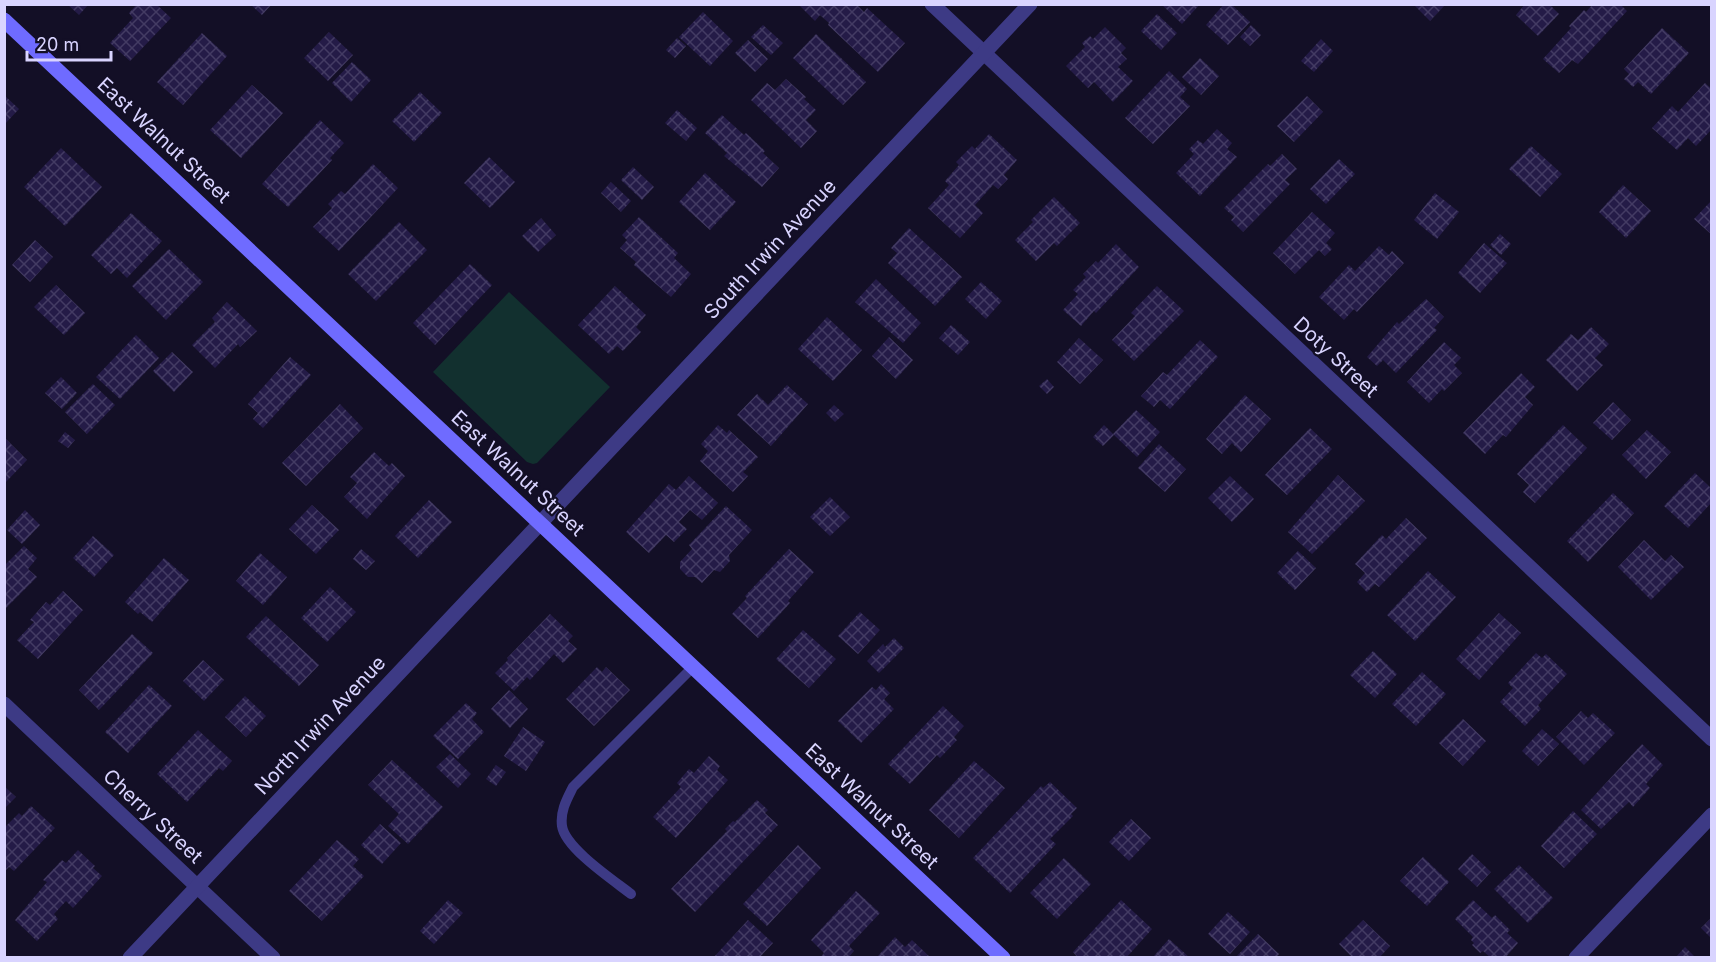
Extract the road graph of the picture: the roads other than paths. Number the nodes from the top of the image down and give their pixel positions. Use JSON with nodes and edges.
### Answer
{"nodes":[{"id":1,"x":932,"y":4,"type":"edge"},
{"id":2,"x":1030,"y":4,"type":"edge"},
{"id":3,"x":4,"y":20,"type":"edge"},
{"id":4,"x":984,"y":53,"type":"junction"},
{"id":5,"x":541,"y":522,"type":"junction"},
{"id":6,"x":694,"y":666,"type":"junction"},
{"id":7,"x":4,"y":704,"type":"edge"},
{"id":8,"x":1712,"y":739,"type":"edge"},
{"id":9,"x":1712,"y":815,"type":"edge"},
{"id":10,"x":197,"y":886,"type":"junction"},
{"id":11,"x":631,"y":894,"type":"dead end"},
{"id":12,"x":130,"y":957,"type":"edge"},
{"id":13,"x":273,"y":957,"type":"edge"},
{"id":14,"x":1003,"y":957,"type":"edge"},
{"id":15,"x":1576,"y":957,"type":"edge"}],
"edges":[{"from":1,"to":4,"type":"street","name":"Doty Street"},
{"from":2,"to":4,"type":"street","name":"South Irwin Avenue"},
{"from":3,"to":5,"type":"street","name":"East Walnut Street"},
{"from":4,"to":5,"type":"street","name":"South Irwin Avenue"},
{"from":4,"to":8,"type":"street","name":"Doty Street"},
{"from":5,"to":6,"type":"street","name":"East Walnut Street"},
{"from":5,"to":10,"type":"street","name":"North Irwin Avenue"},
{"from":6,"to":11,"type":"lane"},
{"from":6,"to":14,"type":"street","name":"East Walnut Street"},
{"from":7,"to":10,"type":"street","name":"Cherry Street"},
{"from":9,"to":15,"type":"street"},
{"from":10,"to":12,"type":"street","name":"North Irwin Avenue"},
{"from":10,"to":13,"type":"street","name":"Cherry Street"}]}
